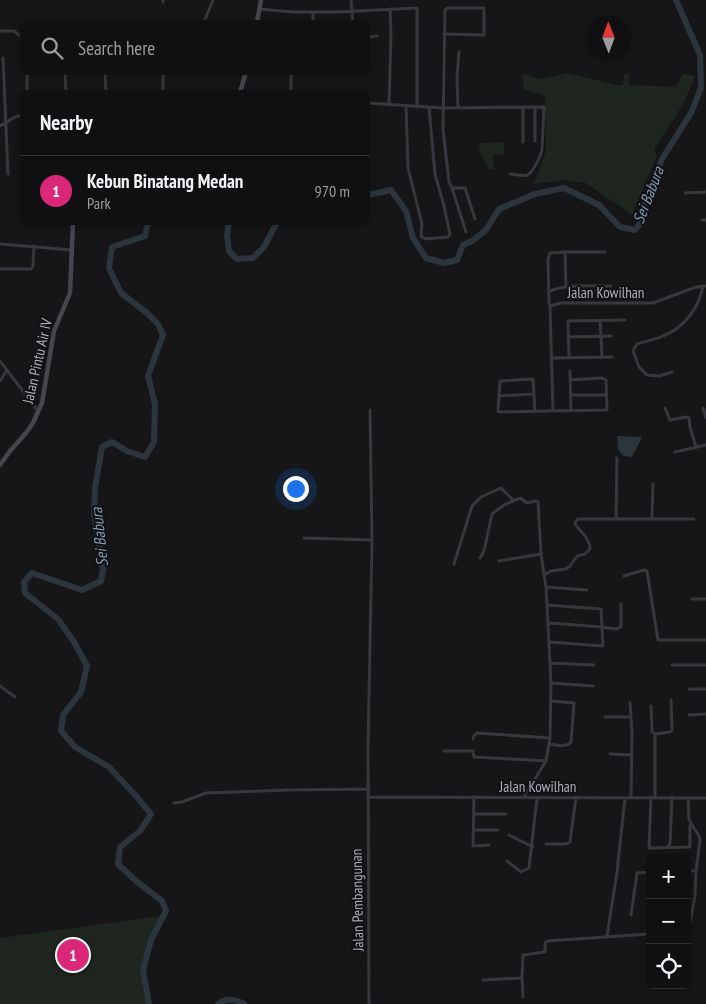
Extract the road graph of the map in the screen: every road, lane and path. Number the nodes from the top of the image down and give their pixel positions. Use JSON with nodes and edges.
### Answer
{"nodes":[{"id":1,"x":213,"y":0,"type":"edge"},
{"id":2,"x":261,"y":0,"type":"edge"},
{"id":3,"x":352,"y":0,"type":"edge"},
{"id":4,"x":259,"y":9,"type":"junction"},
{"id":5,"x":390,"y":9,"type":"junction"},
{"id":6,"x":352,"y":11,"type":"junction"},
{"id":7,"x":313,"y":12,"type":"junction"},
{"id":8,"x":205,"y":20,"type":"edge"},
{"id":9,"x":257,"y":20,"type":"edge"},
{"id":10,"x":313,"y":20,"type":"edge"},
{"id":11,"x":353,"y":20,"type":"edge"},
{"id":12,"x":0,"y":31,"type":"edge"},
{"id":13,"x":444,"y":34,"type":"junction"},
{"id":14,"x":20,"y":36,"type":"edge"},
{"id":15,"x":377,"y":36,"type":"dead end"},
{"id":16,"x":370,"y":37,"type":"edge"},
{"id":17,"x":459,"y":52,"type":"dead end"},
{"id":18,"x":3,"y":58,"type":"dead end"},
{"id":19,"x":27,"y":75,"type":"edge"},
{"id":20,"x":66,"y":75,"type":"edge"},
{"id":21,"x":105,"y":75,"type":"edge"},
{"id":22,"x":163,"y":75,"type":"edge"},
{"id":23,"x":245,"y":75,"type":"edge"},
{"id":24,"x":291,"y":75,"type":"edge"},
{"id":25,"x":2,"y":87,"type":"edge"},
{"id":26,"x":27,"y":90,"type":"edge"},
{"id":27,"x":66,"y":90,"type":"edge"},
{"id":28,"x":106,"y":90,"type":"edge"},
{"id":29,"x":163,"y":90,"type":"edge"},
{"id":30,"x":240,"y":90,"type":"edge"},
{"id":31,"x":291,"y":90,"type":"edge"},
{"id":32,"x":370,"y":103,"type":"edge"},
{"id":33,"x":389,"y":104,"type":"junction"},
{"id":34,"x":406,"y":106,"type":"junction"},
{"id":35,"x":417,"y":107,"type":"junction"},
{"id":36,"x":535,"y":107,"type":"junction"},
{"id":37,"x":429,"y":108,"type":"junction"},
{"id":38,"x":443,"y":108,"type":"junction"},
{"id":39,"x":458,"y":108,"type":"junction"},
{"id":40,"x":523,"y":108,"type":"junction"},
{"id":41,"x":20,"y":116,"type":"edge"},
{"id":42,"x":6,"y":123,"type":"junction"},
{"id":43,"x":0,"y":126,"type":"edge"},
{"id":44,"x":535,"y":141,"type":"dead end"},
{"id":45,"x":523,"y":142,"type":"dead end"},
{"id":46,"x":8,"y":174,"type":"dead end"},
{"id":47,"x":510,"y":174,"type":"dead end"},
{"id":48,"x":452,"y":188,"type":"junction"},
{"id":49,"x":706,"y":192,"type":"edge"},
{"id":50,"x":685,"y":193,"type":"dead end"},
{"id":51,"x":475,"y":219,"type":"dead end"},
{"id":52,"x":73,"y":225,"type":"edge"},
{"id":53,"x":466,"y":232,"type":"dead end"},
{"id":54,"x":0,"y":244,"type":"edge"},
{"id":55,"x":34,"y":246,"type":"junction"},
{"id":56,"x":72,"y":250,"type":"junction"},
{"id":57,"x":565,"y":252,"type":"junction"},
{"id":58,"x":605,"y":252,"type":"dead end"},
{"id":59,"x":0,"y":269,"type":"edge"},
{"id":60,"x":611,"y":286,"type":"dead end"},
{"id":61,"x":704,"y":286,"type":"edge"},
{"id":62,"x":566,"y":287,"type":"junction"},
{"id":63,"x":548,"y":292,"type":"junction"},
{"id":64,"x":550,"y":306,"type":"junction"},
{"id":65,"x":600,"y":320,"type":"junction"},
{"id":66,"x":626,"y":320,"type":"dead end"},
{"id":67,"x":601,"y":336,"type":"junction"},
{"id":68,"x":611,"y":336,"type":"dead end"},
{"id":69,"x":568,"y":337,"type":"junction"},
{"id":70,"x":602,"y":357,"type":"junction"},
{"id":71,"x":612,"y":357,"type":"dead end"},
{"id":72,"x":551,"y":358,"type":"junction"},
{"id":73,"x":569,"y":358,"type":"junction"},
{"id":74,"x":0,"y":361,"type":"edge"},
{"id":75,"x":7,"y":370,"type":"junction"},
{"id":76,"x":570,"y":371,"type":"dead end"},
{"id":77,"x":672,"y":372,"type":"dead end"},
{"id":78,"x":570,"y":380,"type":"junction"},
{"id":79,"x":0,"y":381,"type":"edge"},
{"id":80,"x":534,"y":394,"type":"junction"},
{"id":81,"x":571,"y":395,"type":"junction"},
{"id":82,"x":607,"y":395,"type":"junction"},
{"id":83,"x":499,"y":396,"type":"junction"},
{"id":84,"x":665,"y":408,"type":"dead end"},
{"id":85,"x":703,"y":408,"type":"dead end"},
{"id":86,"x":370,"y":410,"type":"dead end"},
{"id":87,"x":38,"y":411,"type":"junction"},
{"id":88,"x":553,"y":411,"type":"junction"},
{"id":89,"x":571,"y":411,"type":"junction"},
{"id":90,"x":535,"y":412,"type":"junction"},
{"id":91,"x":706,"y":418,"type":"edge"},
{"id":92,"x":706,"y":445,"type":"edge"},
{"id":93,"x":696,"y":447,"type":"junction"},
{"id":94,"x":675,"y":452,"type":"dead end"},
{"id":95,"x":2,"y":458,"type":"edge"},
{"id":96,"x":617,"y":458,"type":"dead end"},
{"id":97,"x":0,"y":465,"type":"edge"},
{"id":98,"x":653,"y":484,"type":"dead end"},
{"id":99,"x":514,"y":500,"type":"junction"},
{"id":100,"x":652,"y":519,"type":"junction"},
{"id":101,"x":694,"y":519,"type":"dead end"},
{"id":102,"x":616,"y":520,"type":"junction"},
{"id":103,"x":304,"y":538,"type":"dead end"},
{"id":104,"x":372,"y":540,"type":"junction"},
{"id":105,"x":540,"y":554,"type":"junction"},
{"id":106,"x":480,"y":558,"type":"dead end"},
{"id":107,"x":499,"y":562,"type":"dead end"},
{"id":108,"x":454,"y":564,"type":"dead end"},
{"id":109,"x":544,"y":575,"type":"junction"},
{"id":110,"x":624,"y":576,"type":"dead end"},
{"id":111,"x":546,"y":587,"type":"junction"},
{"id":112,"x":587,"y":590,"type":"dead end"},
{"id":113,"x":692,"y":599,"type":"dead end"},
{"id":114,"x":706,"y":599,"type":"edge"},
{"id":115,"x":621,"y":604,"type":"dead end"},
{"id":116,"x":547,"y":605,"type":"junction"},
{"id":117,"x":549,"y":623,"type":"junction"},
{"id":118,"x":602,"y":627,"type":"junction"},
{"id":119,"x":706,"y":640,"type":"edge"},
{"id":120,"x":549,"y":642,"type":"junction"},
{"id":121,"x":550,"y":663,"type":"junction"},
{"id":122,"x":594,"y":665,"type":"dead end"},
{"id":123,"x":672,"y":665,"type":"dead end"},
{"id":124,"x":706,"y":665,"type":"edge"},
{"id":125,"x":551,"y":683,"type":"junction"},
{"id":126,"x":0,"y":686,"type":"edge"},
{"id":127,"x":593,"y":686,"type":"dead end"},
{"id":128,"x":689,"y":689,"type":"dead end"},
{"id":129,"x":706,"y":689,"type":"edge"},
{"id":130,"x":15,"y":697,"type":"dead end"},
{"id":131,"x":671,"y":700,"type":"dead end"},
{"id":132,"x":551,"y":701,"type":"junction"},
{"id":133,"x":630,"y":703,"type":"dead end"},
{"id":134,"x":651,"y":706,"type":"dead end"},
{"id":135,"x":706,"y":714,"type":"edge"},
{"id":136,"x":689,"y":715,"type":"dead end"},
{"id":137,"x":605,"y":717,"type":"dead end"},
{"id":138,"x":631,"y":717,"type":"junction"},
{"id":139,"x":656,"y":734,"type":"junction"},
{"id":140,"x":550,"y":738,"type":"junction"},
{"id":141,"x":473,"y":740,"type":"dead end"},
{"id":142,"x":549,"y":744,"type":"junction"},
{"id":143,"x":444,"y":751,"type":"dead end"},
{"id":144,"x":610,"y":754,"type":"dead end"},
{"id":145,"x":632,"y":755,"type":"junction"},
{"id":146,"x":546,"y":761,"type":"junction"},
{"id":147,"x":369,"y":789,"type":"junction"},
{"id":148,"x":369,"y":797,"type":"junction"},
{"id":149,"x":474,"y":797,"type":"junction"},
{"id":150,"x":576,"y":797,"type":"junction"},
{"id":151,"x":631,"y":797,"type":"junction"},
{"id":152,"x":650,"y":797,"type":"junction"},
{"id":153,"x":655,"y":797,"type":"junction"},
{"id":154,"x":672,"y":797,"type":"junction"},
{"id":155,"x":523,"y":798,"type":"junction"},
{"id":156,"x":537,"y":798,"type":"junction"},
{"id":157,"x":625,"y":798,"type":"junction"},
{"id":158,"x":688,"y":798,"type":"junction"},
{"id":159,"x":706,"y":798,"type":"edge"},
{"id":160,"x":174,"y":803,"type":"dead end"},
{"id":161,"x":474,"y":814,"type":"junction"},
{"id":162,"x":506,"y":814,"type":"dead end"},
{"id":163,"x":690,"y":823,"type":"junction"},
{"id":164,"x":474,"y":830,"type":"junction"},
{"id":165,"x":498,"y":830,"type":"dead end"},
{"id":166,"x":509,"y":834,"type":"dead end"},
{"id":167,"x":546,"y":844,"type":"dead end"},
{"id":168,"x":489,"y":845,"type":"dead end"},
{"id":169,"x":533,"y":847,"type":"junction"},
{"id":170,"x":668,"y":847,"type":"junction"},
{"id":171,"x":507,"y":861,"type":"dead end"},
{"id":172,"x":691,"y":871,"type":"edge"},
{"id":173,"x":696,"y":871,"type":"junction"},
{"id":174,"x":646,"y":872,"type":"edge"},
{"id":175,"x":631,"y":915,"type":"dead end"},
{"id":176,"x":691,"y":917,"type":"edge"},
{"id":177,"x":646,"y":934,"type":"edge"},
{"id":178,"x":607,"y":936,"type":"junction"},
{"id":179,"x":522,"y":978,"type":"junction"},
{"id":180,"x":483,"y":980,"type":"dead end"},
{"id":181,"x":523,"y":997,"type":"dead end"},
{"id":182,"x":369,"y":1004,"type":"edge"}],
"edges":[{"from":1,"to":8,"type":"street"},
{"from":2,"to":4,"type":"main road"},
{"from":3,"to":6,"type":"street"},
{"from":4,"to":7,"type":"street"},
{"from":4,"to":9,"type":"main road"},
{"from":5,"to":6,"type":"street"},
{"from":5,"to":33,"type":"street"},
{"from":5,"to":35,"type":"street"},
{"from":6,"to":7,"type":"street"},
{"from":6,"to":11,"type":"street"},
{"from":7,"to":10,"type":"street"},
{"from":12,"to":14,"type":"street"},
{"from":13,"to":13,"type":"street"},
{"from":13,"to":38,"type":"street"},
{"from":15,"to":16,"type":"street"},
{"from":17,"to":39,"type":"street"},
{"from":18,"to":25,"type":"street"},
{"from":19,"to":26,"type":"street"},
{"from":20,"to":27,"type":"street"},
{"from":21,"to":28,"type":"street"},
{"from":22,"to":29,"type":"street"},
{"from":23,"to":30,"type":"main road"},
{"from":24,"to":31,"type":"street"},
{"from":25,"to":42,"type":"street"},
{"from":32,"to":33,"type":"street"},
{"from":33,"to":34,"type":"street"},
{"from":34,"to":35,"type":"street"},
{"from":34,"to":37,"type":"street"},
{"from":35,"to":37,"type":"street"},
{"from":36,"to":40,"type":"street"},
{"from":36,"to":44,"type":"street"},
{"from":36,"to":47,"type":"street"},
{"from":37,"to":38,"type":"street"},
{"from":38,"to":39,"type":"street"},
{"from":38,"to":48,"type":"street"},
{"from":39,"to":40,"type":"street"},
{"from":40,"to":45,"type":"street"},
{"from":41,"to":42,"type":"street"},
{"from":42,"to":43,"type":"street"},
{"from":42,"to":46,"type":"street"},
{"from":48,"to":51,"type":"street"},
{"from":48,"to":53,"type":"street"},
{"from":49,"to":50,"type":"street"},
{"from":52,"to":56,"type":"main road","name":"Jalan Pintu Air IV"},
{"from":54,"to":55,"type":"street"},
{"from":55,"to":56,"type":"street"},
{"from":55,"to":59,"type":"street"},
{"from":56,"to":87,"type":"main road","name":"Jalan Pintu Air IV"},
{"from":57,"to":58,"type":"street"},
{"from":57,"to":62,"type":"street"},
{"from":57,"to":63,"type":"street"},
{"from":60,"to":62,"type":"street"},
{"from":61,"to":64,"type":"street","name":"Jalan Kowilhan"},
{"from":61,"to":77,"type":"street"},
{"from":62,"to":63,"type":"street"},
{"from":63,"to":64,"type":"street"},
{"from":64,"to":72,"type":"street","name":"Jalan Kowilhan"},
{"from":65,"to":66,"type":"street"},
{"from":65,"to":67,"type":"street"},
{"from":65,"to":69,"type":"street"},
{"from":67,"to":68,"type":"street"},
{"from":67,"to":69,"type":"street"},
{"from":67,"to":70,"type":"street"},
{"from":69,"to":73,"type":"street"},
{"from":70,"to":71,"type":"street"},
{"from":70,"to":73,"type":"street"},
{"from":72,"to":73,"type":"street"},
{"from":72,"to":88,"type":"street","name":"Jalan Kowilhan"},
{"from":74,"to":75,"type":"street"},
{"from":75,"to":79,"type":"street"},
{"from":75,"to":87,"type":"street"},
{"from":76,"to":78,"type":"street"},
{"from":78,"to":81,"type":"street"},
{"from":78,"to":82,"type":"street"},
{"from":80,"to":83,"type":"street"},
{"from":80,"to":83,"type":"street"},
{"from":80,"to":90,"type":"street"},
{"from":81,"to":82,"type":"street"},
{"from":81,"to":89,"type":"street"},
{"from":82,"to":89,"type":"street"},
{"from":83,"to":90,"type":"street"},
{"from":84,"to":93,"type":"street"},
{"from":85,"to":91,"type":"street"},
{"from":86,"to":104,"type":"street","name":"Jalan Pembangunan"},
{"from":87,"to":95,"type":"main road","name":"Jalan Pintu Air IV"},
{"from":88,"to":89,"type":"street"},
{"from":88,"to":90,"type":"street"},
{"from":92,"to":93,"type":"street"},
{"from":93,"to":94,"type":"street"},
{"from":95,"to":97,"type":"main road","name":"Jalan Pintu Air IV"},
{"from":96,"to":102,"type":"street"},
{"from":98,"to":100,"type":"street"},
{"from":99,"to":105,"type":"street"},
{"from":99,"to":106,"type":"street"},
{"from":99,"to":108,"type":"street"},
{"from":100,"to":101,"type":"street"},
{"from":100,"to":102,"type":"street"},
{"from":102,"to":109,"type":"street"},
{"from":103,"to":104,"type":"street"},
{"from":104,"to":147,"type":"street","name":"Jalan Pembangunan"},
{"from":105,"to":107,"type":"street"},
{"from":105,"to":109,"type":"street"},
{"from":109,"to":111,"type":"street"},
{"from":110,"to":119,"type":"street"},
{"from":111,"to":112,"type":"street"},
{"from":111,"to":116,"type":"street"},
{"from":113,"to":114,"type":"street"},
{"from":115,"to":118,"type":"street"},
{"from":116,"to":117,"type":"street"},
{"from":116,"to":118,"type":"street"},
{"from":117,"to":118,"type":"street"},
{"from":117,"to":120,"type":"street"},
{"from":118,"to":120,"type":"street"},
{"from":120,"to":121,"type":"street"},
{"from":121,"to":122,"type":"street"},
{"from":121,"to":125,"type":"street"},
{"from":123,"to":124,"type":"street"},
{"from":125,"to":127,"type":"street"},
{"from":125,"to":132,"type":"street"},
{"from":126,"to":130,"type":"street"},
{"from":128,"to":129,"type":"street"},
{"from":131,"to":139,"type":"street"},
{"from":132,"to":140,"type":"street"},
{"from":132,"to":142,"type":"street"},
{"from":133,"to":138,"type":"street"},
{"from":134,"to":139,"type":"street"},
{"from":135,"to":136,"type":"street"},
{"from":137,"to":138,"type":"street"},
{"from":138,"to":145,"type":"street"},
{"from":139,"to":153,"type":"street"},
{"from":140,"to":141,"type":"street"},
{"from":140,"to":142,"type":"street"},
{"from":142,"to":146,"type":"street"},
{"from":143,"to":146,"type":"street"},
{"from":144,"to":145,"type":"street"},
{"from":145,"to":151,"type":"street"},
{"from":146,"to":155,"type":"street"},
{"from":147,"to":148,"type":"street","name":"Jalan Pembangunan"},
{"from":147,"to":160,"type":"street"},
{"from":148,"to":149,"type":"street","name":"Jalan Kowilhan"},
{"from":148,"to":182,"type":"street","name":"Jalan Pembangunan"},
{"from":149,"to":155,"type":"street","name":"Jalan Kowilhan"},
{"from":149,"to":161,"type":"street"},
{"from":150,"to":156,"type":"street","name":"Jalan Kowilhan"},
{"from":150,"to":157,"type":"street","name":"Jalan Kowilhan"},
{"from":150,"to":167,"type":"street"},
{"from":151,"to":152,"type":"street","name":"Jalan Kowilhan"},
{"from":151,"to":157,"type":"street","name":"Jalan Kowilhan"},
{"from":152,"to":153,"type":"street","name":"Jalan Kowilhan"},
{"from":152,"to":170,"type":"street"},
{"from":153,"to":154,"type":"street","name":"Jalan Kowilhan"},
{"from":154,"to":158,"type":"street","name":"Jalan Kowilhan"},
{"from":154,"to":170,"type":"street"},
{"from":155,"to":156,"type":"street","name":"Jalan Kowilhan"},
{"from":156,"to":169,"type":"street"},
{"from":157,"to":178,"type":"street"},
{"from":158,"to":159,"type":"street","name":"Jalan Kowilhan"},
{"from":158,"to":163,"type":"street"},
{"from":161,"to":162,"type":"street"},
{"from":161,"to":164,"type":"street"},
{"from":163,"to":170,"type":"street"},
{"from":163,"to":173,"type":"street"},
{"from":164,"to":165,"type":"street"},
{"from":164,"to":168,"type":"street"},
{"from":166,"to":169,"type":"street"},
{"from":169,"to":171,"type":"street"},
{"from":172,"to":173,"type":"street"},
{"from":173,"to":176,"type":"street"},
{"from":174,"to":175,"type":"street"},
{"from":177,"to":178,"type":"street"},
{"from":178,"to":179,"type":"street"},
{"from":179,"to":180,"type":"street"},
{"from":179,"to":181,"type":"street"}]}
